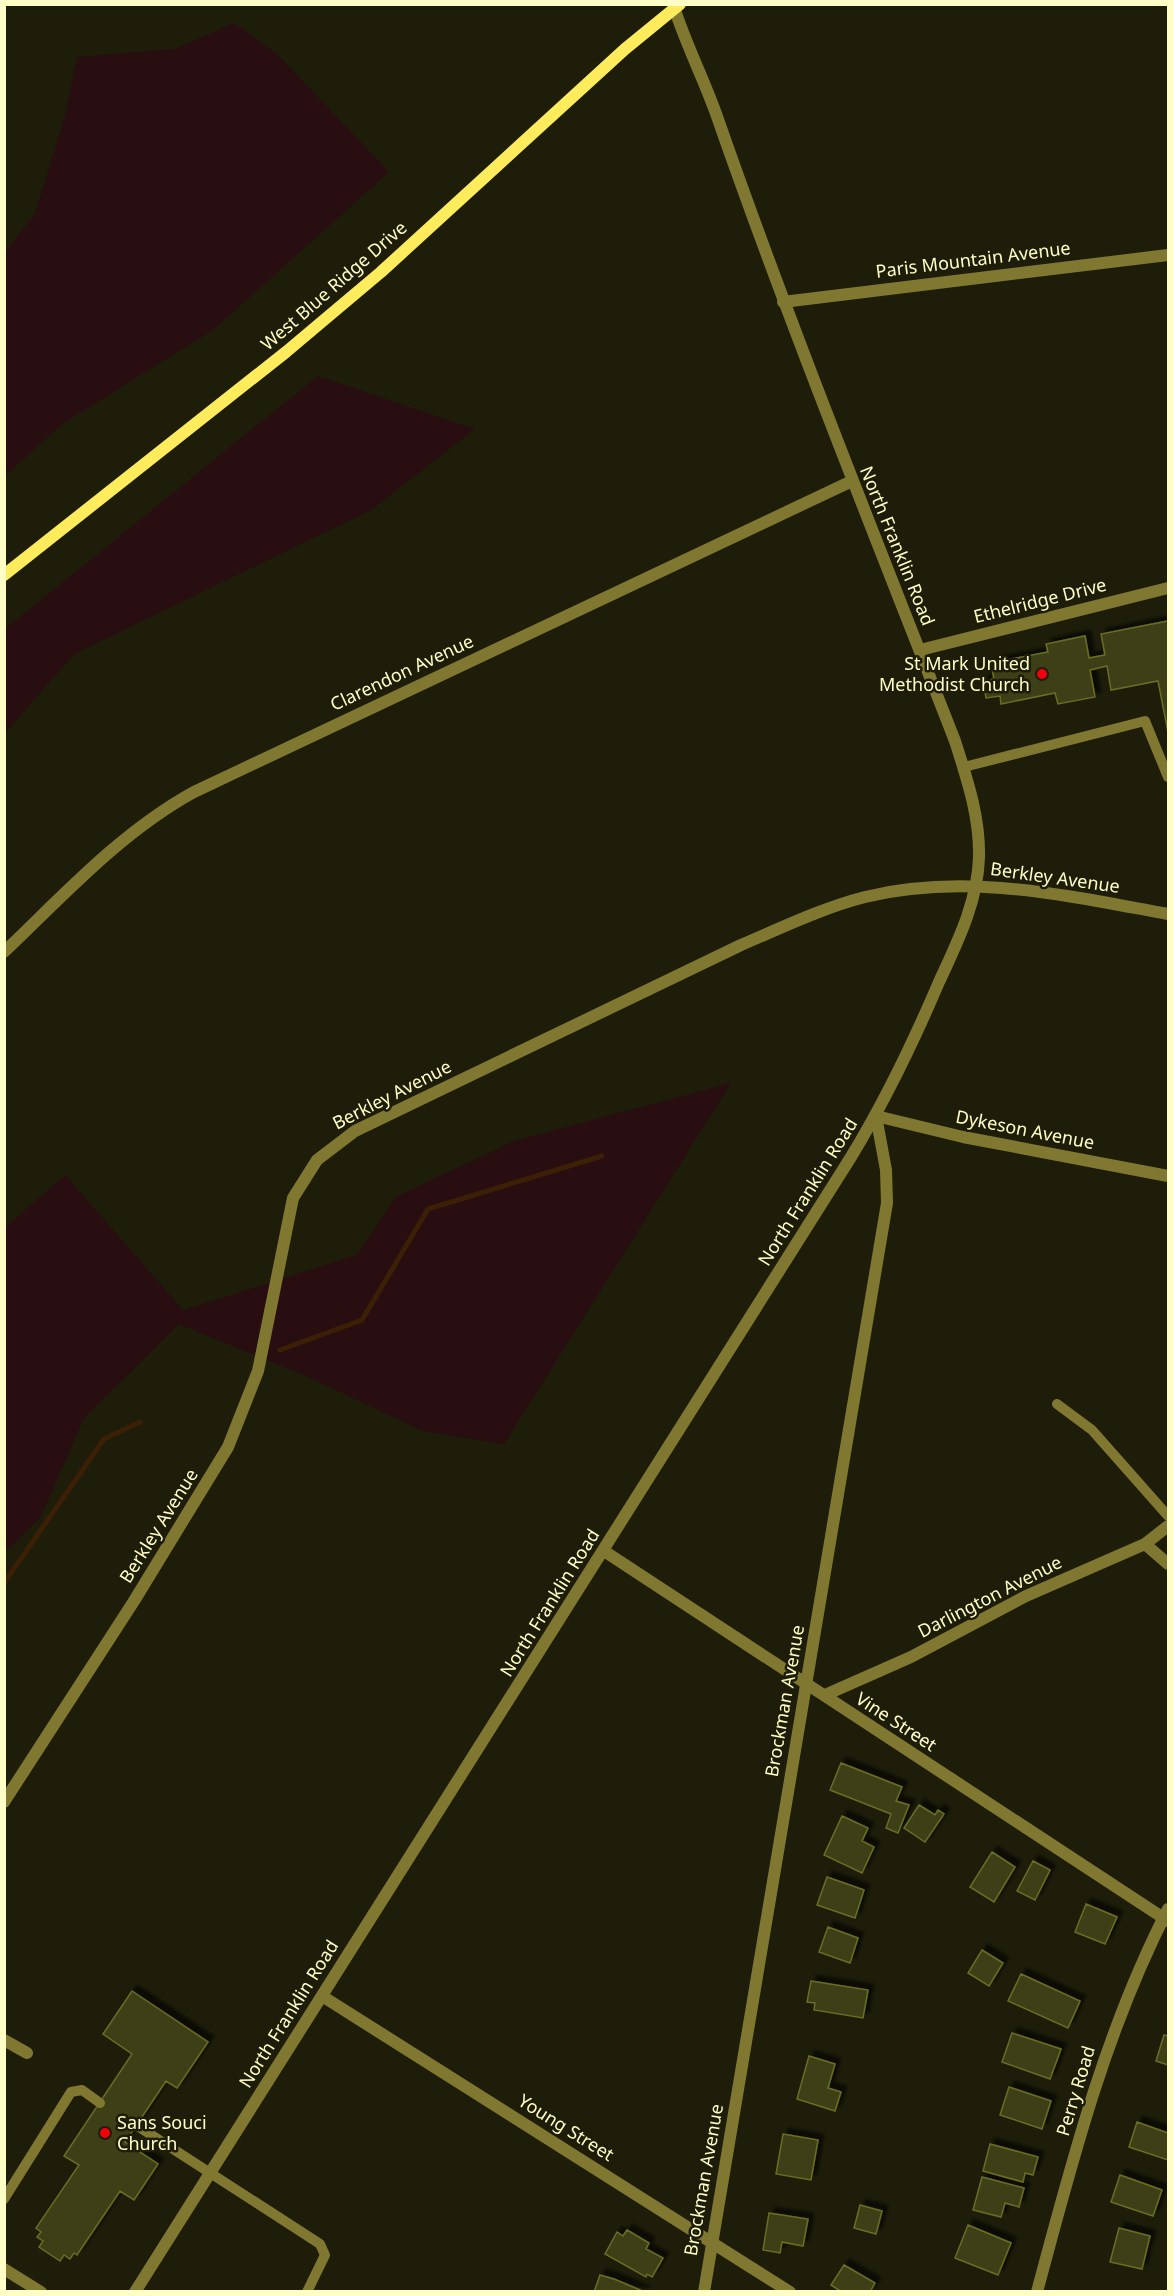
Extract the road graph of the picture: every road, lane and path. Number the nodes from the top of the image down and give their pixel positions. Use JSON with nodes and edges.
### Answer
{"nodes":[{"id":1,"x":675,"y":5,"type":"edge"},
{"id":2,"x":1168,"y":255,"type":"edge"},
{"id":3,"x":783,"y":302,"type":"junction"},
{"id":4,"x":852,"y":481,"type":"junction"},
{"id":5,"x":4,"y":575,"type":"edge"},
{"id":6,"x":1168,"y":588,"type":"edge"},
{"id":7,"x":920,"y":650,"type":"junction"},
{"id":8,"x":964,"y":767,"type":"junction"},
{"id":9,"x":1168,"y":777,"type":"edge"},
{"id":10,"x":974,"y":886,"type":"junction"},
{"id":11,"x":1168,"y":914,"type":"edge"},
{"id":12,"x":4,"y":952,"type":"edge"},
{"id":13,"x":876,"y":1116,"type":"junction"},
{"id":14,"x":1168,"y":1176,"type":"edge"},
{"id":15,"x":1057,"y":1404,"type":"dead end"},
{"id":16,"x":1168,"y":1516,"type":"edge"},
{"id":17,"x":1168,"y":1526,"type":"edge"},
{"id":18,"x":1145,"y":1544,"type":"junction"},
{"id":19,"x":604,"y":1551,"type":"junction"},
{"id":20,"x":1168,"y":1564,"type":"edge"},
{"id":21,"x":806,"y":1682,"type":"junction"},
{"id":22,"x":825,"y":1695,"type":"junction"},
{"id":23,"x":4,"y":1802,"type":"edge"},
{"id":24,"x":1167,"y":1916,"type":"edge"},
{"id":25,"x":322,"y":1996,"type":"junction"},
{"id":26,"x":4,"y":2040,"type":"edge"},
{"id":27,"x":27,"y":2053,"type":"dead end"},
{"id":28,"x":100,"y":2103,"type":"dead end"},
{"id":29,"x":136,"y":2125,"type":"dead end"},
{"id":30,"x":210,"y":2173,"type":"junction"},
{"id":31,"x":4,"y":2199,"type":"edge"},
{"id":32,"x":712,"y":2242,"type":"junction"},
{"id":33,"x":4,"y":2269,"type":"edge"},
{"id":34,"x":41,"y":2292,"type":"edge"},
{"id":35,"x":135,"y":2292,"type":"edge"},
{"id":36,"x":307,"y":2292,"type":"edge"},
{"id":37,"x":704,"y":2292,"type":"edge"},
{"id":38,"x":790,"y":2292,"type":"edge"},
{"id":39,"x":1037,"y":2292,"type":"edge"}],
"edges":[{"from":1,"to":3,"type":"street","name":"North Franklin Road"},
{"from":1,"to":5,"type":"main road","name":"West Blue Ridge Drive"},
{"from":2,"to":3,"type":"street","name":"Paris Mountain Avenue"},
{"from":3,"to":4,"type":"street","name":"North Franklin Road"},
{"from":4,"to":7,"type":"street","name":"North Franklin Road"},
{"from":4,"to":12,"type":"street","name":"Clarendon Avenue"},
{"from":6,"to":7,"type":"street","name":"Ethelridge Drive"},
{"from":7,"to":8,"type":"street","name":"North Franklin Road"},
{"from":8,"to":9,"type":"lane"},
{"from":8,"to":10,"type":"street","name":"North Franklin Road"},
{"from":10,"to":11,"type":"street","name":"Berkley Avenue"},
{"from":10,"to":13,"type":"street","name":"North Franklin Road"},
{"from":10,"to":23,"type":"street","name":"Berkley Avenue"},
{"from":13,"to":14,"type":"street","name":"Dykeson Avenue"},
{"from":13,"to":19,"type":"street","name":"North Franklin Road"},
{"from":13,"to":21,"type":"street","name":"Brockman Avenue"},
{"from":15,"to":16,"type":"lane"},
{"from":17,"to":18,"type":"street","name":"Darlington Avenue"},
{"from":18,"to":20,"type":"street"},
{"from":18,"to":22,"type":"street","name":"Darlington Avenue"},
{"from":19,"to":21,"type":"street","name":"Vine Street"},
{"from":19,"to":25,"type":"street","name":"North Franklin Road"},
{"from":21,"to":22,"type":"street","name":"Vine Street"},
{"from":21,"to":32,"type":"street","name":"Brockman Avenue"},
{"from":22,"to":24,"type":"street","name":"Vine Street"},
{"from":24,"to":39,"type":"street","name":"Perry Road"},
{"from":25,"to":30,"type":"street","name":"North Franklin Road"},
{"from":25,"to":32,"type":"street","name":"Young Street"},
{"from":26,"to":27,"type":"street"},
{"from":28,"to":31,"type":"lane"},
{"from":29,"to":30,"type":"lane"},
{"from":30,"to":35,"type":"street","name":"North Franklin Road"},
{"from":30,"to":36,"type":"lane"},
{"from":32,"to":37,"type":"street","name":"Brockman Avenue"},
{"from":32,"to":38,"type":"street","name":"Young Street"},
{"from":33,"to":34,"type":"street"}]}
